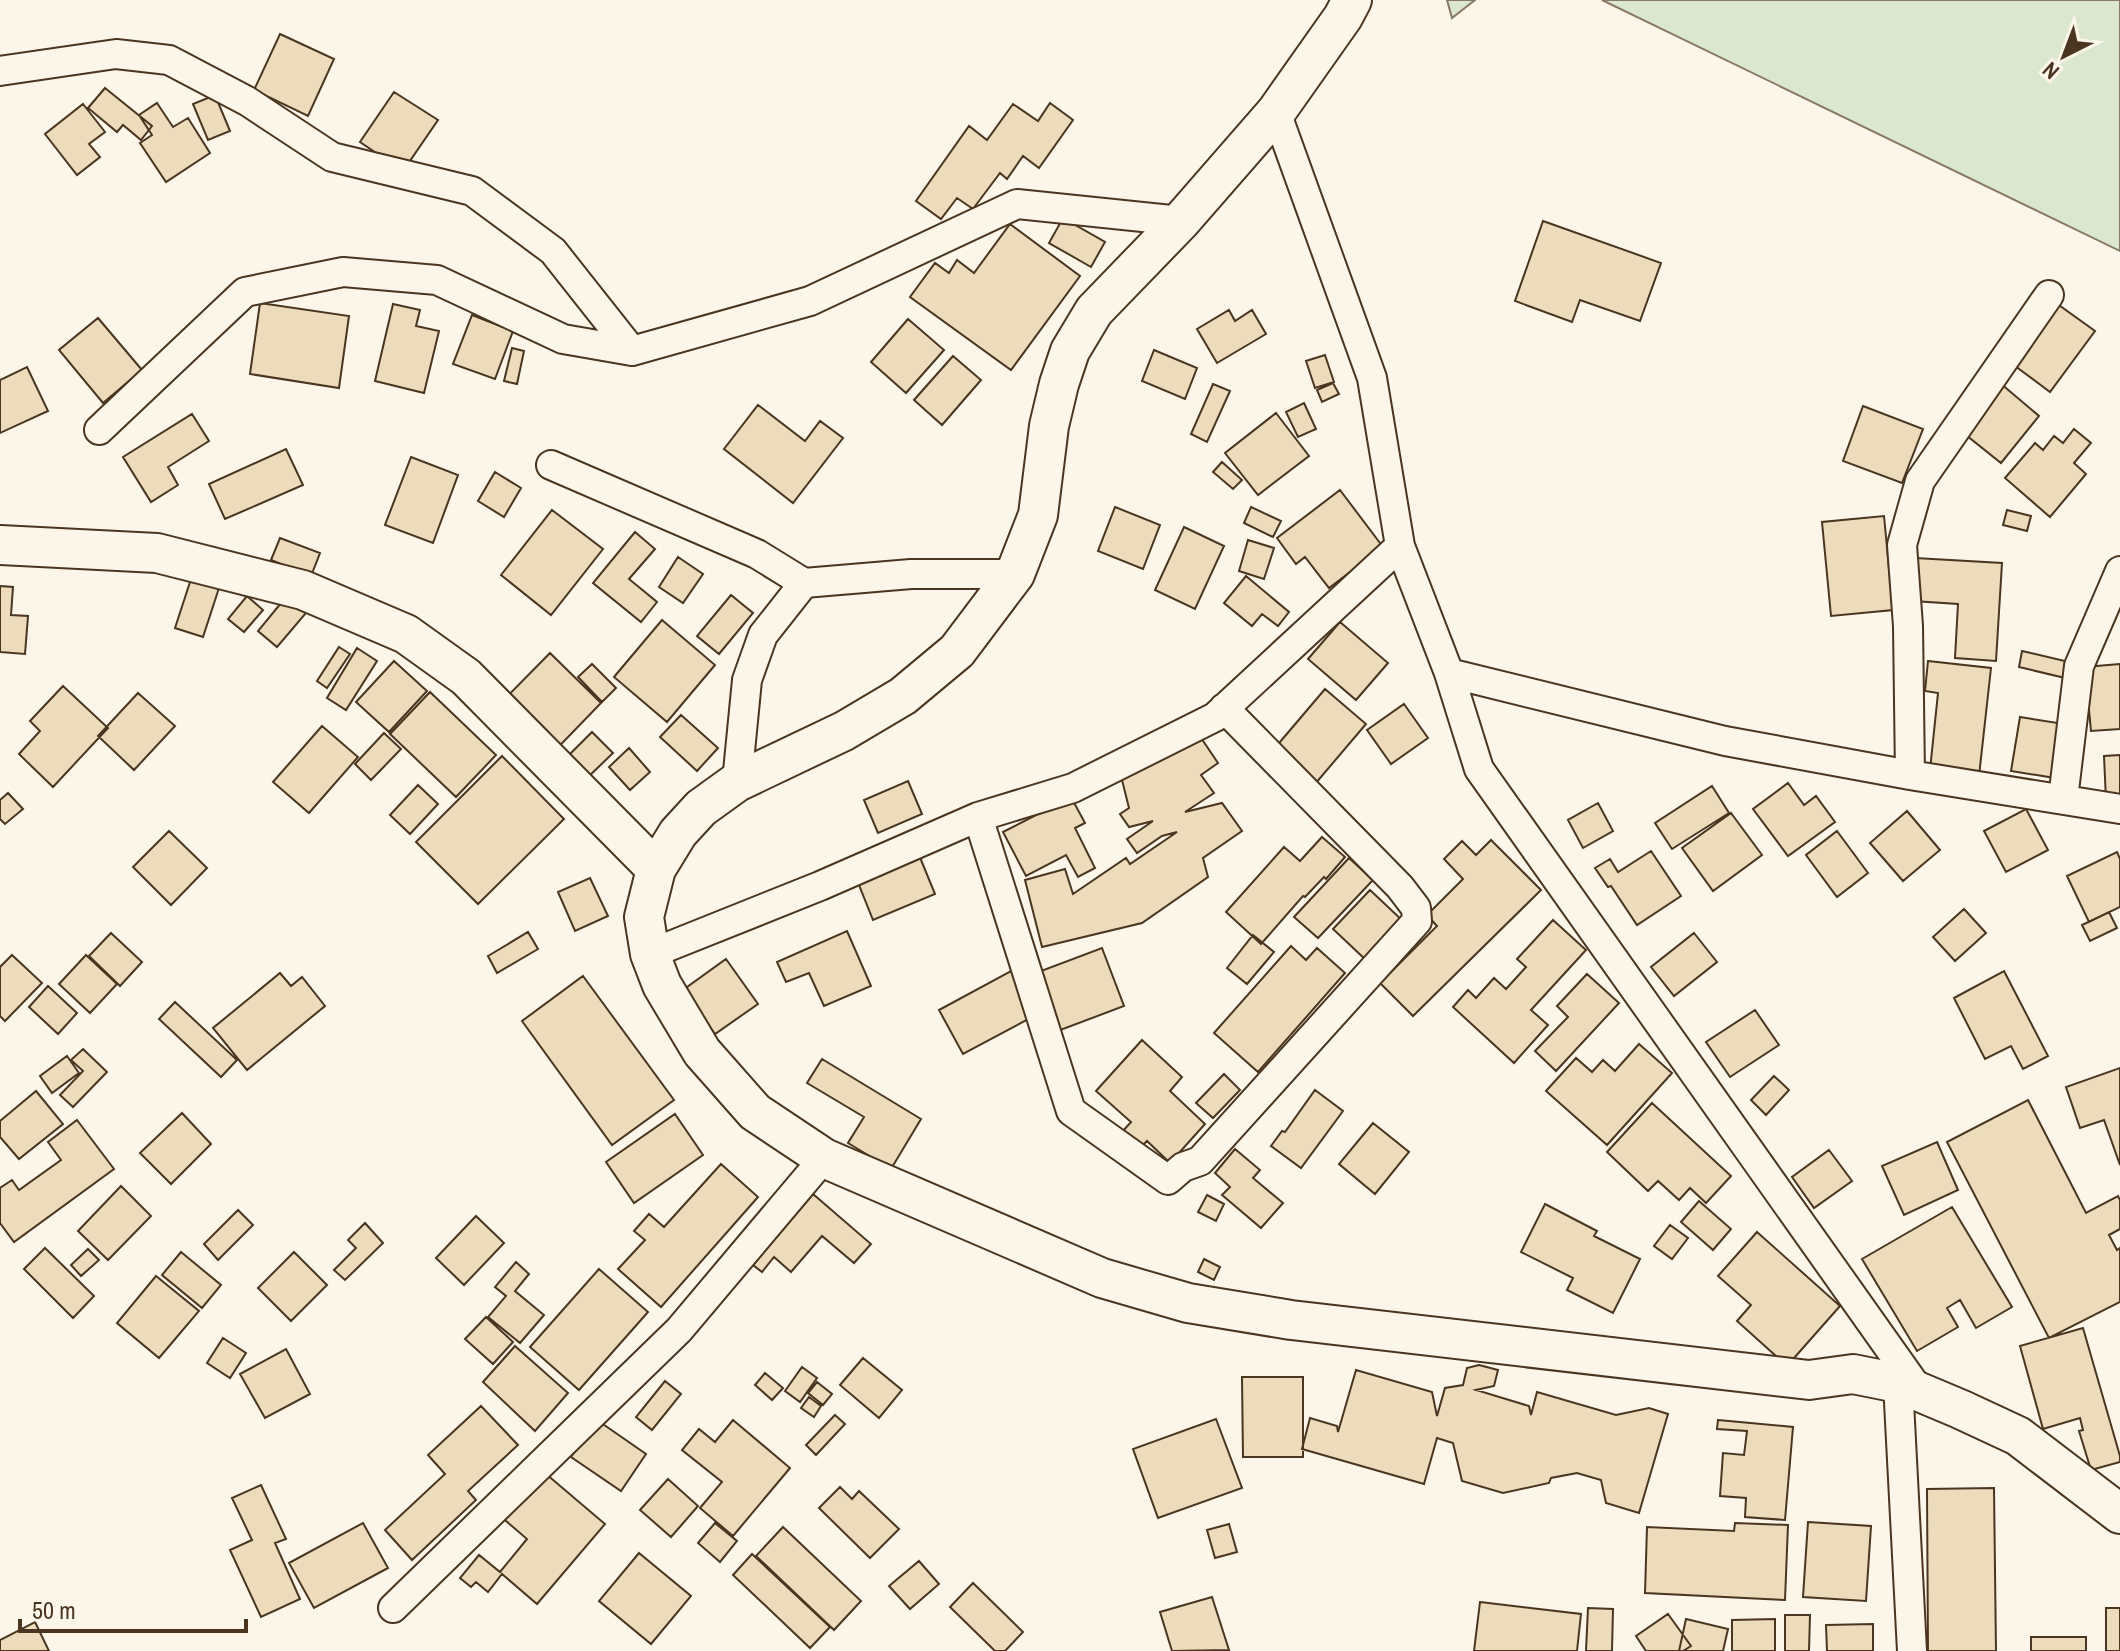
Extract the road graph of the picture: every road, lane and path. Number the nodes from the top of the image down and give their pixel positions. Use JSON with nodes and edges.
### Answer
{"nodes":[{"id":1,"x":1352,"y":0,"type":"edge"},
{"id":2,"x":0,"y":71,"type":"edge"},
{"id":3,"x":1276,"y":112,"type":"junction"},
{"id":4,"x":1181,"y":221,"type":"junction"},
{"id":5,"x":2049,"y":295,"type":"dead end"},
{"id":6,"x":632,"y":351,"type":"junction"},
{"id":7,"x":99,"y":430,"type":"dead end"},
{"id":8,"x":551,"y":465,"type":"dead end"},
{"id":9,"x":0,"y":545,"type":"edge"},
{"id":10,"x":1400,"y":546,"type":"junction"},
{"id":11,"x":2120,"y":571,"type":"edge"},
{"id":12,"x":1015,"y":574,"type":"junction"},
{"id":13,"x":804,"y":583,"type":"junction"},
{"id":14,"x":1449,"y":673,"type":"junction"},
{"id":15,"x":1224,"y":708,"type":"junction"},
{"id":16,"x":1910,"y":775,"type":"junction"},
{"id":17,"x":737,"y":782,"type":"junction"},
{"id":18,"x":2063,"y":799,"type":"junction"},
{"id":19,"x":2120,"y":809,"type":"edge"},
{"id":20,"x":978,"y":817,"type":"junction"},
{"id":21,"x":656,"y":869,"type":"junction"},
{"id":22,"x":650,"y":954,"type":"junction"},
{"id":23,"x":824,"y":1158,"type":"junction"},
{"id":24,"x":1910,"y":1388,"type":"junction"},
{"id":25,"x":2120,"y":1514,"type":"edge"},
{"id":26,"x":393,"y":1608,"type":"dead end"},
{"id":27,"x":1912,"y":1651,"type":"edge"}],
"edges":[{"from":1,"to":3,"type":"main road"},
{"from":2,"to":6,"type":"street"},
{"from":3,"to":4,"type":"main road"},
{"from":3,"to":10,"type":"street"},
{"from":4,"to":6,"type":"street"},
{"from":4,"to":12,"type":"main road"},
{"from":5,"to":16,"type":"street"},
{"from":6,"to":7,"type":"street"},
{"from":8,"to":13,"type":"street"},
{"from":9,"to":21,"type":"main road"},
{"from":10,"to":14,"type":"street"},
{"from":10,"to":15,"type":"street"},
{"from":11,"to":18,"type":"street"},
{"from":12,"to":13,"type":"street"},
{"from":12,"to":17,"type":"main road"},
{"from":13,"to":17,"type":"street"},
{"from":14,"to":16,"type":"street"},
{"from":14,"to":24,"type":"street"},
{"from":15,"to":20,"type":"street"},
{"from":15,"to":20,"type":"street"},
{"from":16,"to":18,"type":"street"},
{"from":17,"to":21,"type":"main road"},
{"from":18,"to":19,"type":"street"},
{"from":20,"to":22,"type":"street"},
{"from":21,"to":22,"type":"main road"},
{"from":22,"to":23,"type":"main road"},
{"from":23,"to":24,"type":"main road"},
{"from":23,"to":26,"type":"street"},
{"from":24,"to":25,"type":"main road"},
{"from":24,"to":27,"type":"street"}]}
